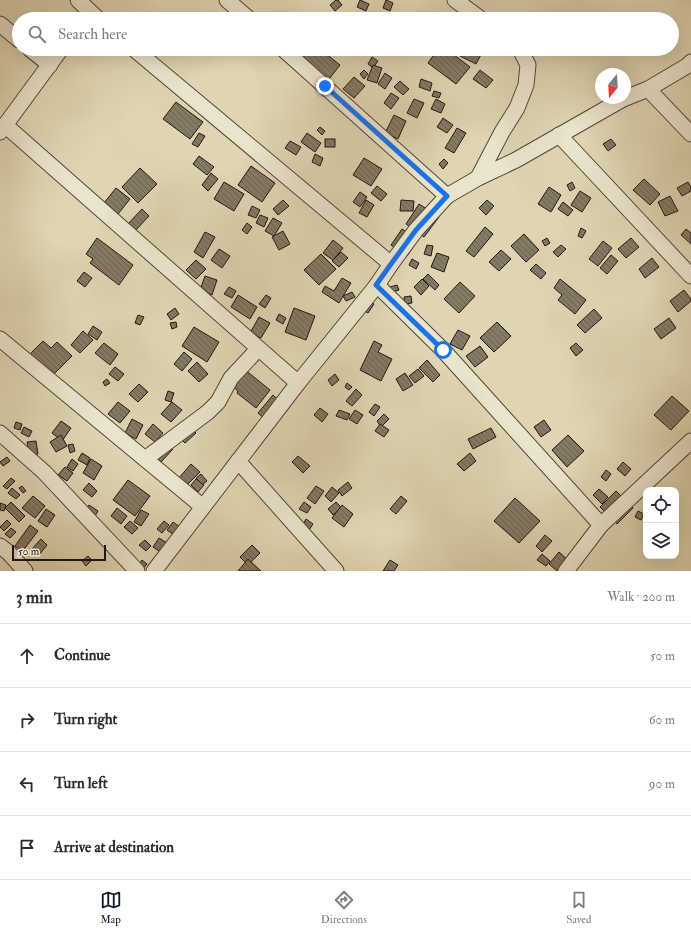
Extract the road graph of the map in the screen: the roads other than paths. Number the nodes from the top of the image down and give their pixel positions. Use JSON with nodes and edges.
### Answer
{"nodes":[{"id":1,"x":78,"y":0,"type":"edge"},
{"id":2,"x":227,"y":0,"type":"edge"},
{"id":3,"x":455,"y":0,"type":"edge"},
{"id":4,"x":92,"y":12,"type":"edge"},
{"id":5,"x":241,"y":12,"type":"edge"},
{"id":6,"x":471,"y":12,"type":"edge"},
{"id":7,"x":0,"y":24,"type":"edge"},
{"id":8,"x":12,"y":34,"type":"edge"},
{"id":9,"x":39,"y":56,"type":"edge"},
{"id":10,"x":56,"y":56,"type":"edge"},
{"id":11,"x":142,"y":56,"type":"edge"},
{"id":12,"x":291,"y":56,"type":"edge"},
{"id":13,"x":524,"y":56,"type":"edge"},
{"id":14,"x":691,"y":62,"type":"edge"},
{"id":15,"x":50,"y":65,"type":"junction"},
{"id":16,"x":648,"y":89,"type":"junction"},
{"id":17,"x":3,"y":129,"type":"edge"},
{"id":18,"x":691,"y":134,"type":"edge"},
{"id":19,"x":559,"y":135,"type":"junction"},
{"id":20,"x":478,"y":178,"type":"junction"},
{"id":21,"x":447,"y":196,"type":"junction"},
{"id":22,"x":391,"y":264,"type":"junction"},
{"id":23,"x":691,"y":276,"type":"edge"},
{"id":24,"x":376,"y":285,"type":"junction"},
{"id":25,"x":0,"y":339,"type":"edge"},
{"id":26,"x":258,"y":349,"type":"junction"},
{"id":27,"x":298,"y":383,"type":"junction"},
{"id":28,"x":0,"y":432,"type":"edge"},
{"id":29,"x":691,"y":441,"type":"edge"},
{"id":30,"x":145,"y":458,"type":"junction"},
{"id":31,"x":238,"y":461,"type":"junction"},
{"id":32,"x":202,"y":507,"type":"junction"},
{"id":33,"x":602,"y":525,"type":"junction"},
{"id":34,"x":0,"y":546,"type":"edge"},
{"id":35,"x":25,"y":571,"type":"edge"},
{"id":36,"x":137,"y":571,"type":"edge"},
{"id":37,"x":154,"y":571,"type":"edge"},
{"id":38,"x":336,"y":571,"type":"edge"},
{"id":39,"x":566,"y":571,"type":"edge"}],
"edges":[{"from":1,"to":4,"type":"street"},
{"from":2,"to":5,"type":"street"},
{"from":3,"to":6,"type":"street"},
{"from":7,"to":8,"type":"street"},
{"from":9,"to":15,"type":"street"},
{"from":10,"to":15,"type":"street"},
{"from":11,"to":22,"type":"street"},
{"from":12,"to":21,"type":"street"},
{"from":13,"to":20,"type":"street"},
{"from":14,"to":16,"type":"street"},
{"from":15,"to":17,"type":"street"},
{"from":16,"to":18,"type":"street"},
{"from":16,"to":19,"type":"street"},
{"from":17,"to":26,"type":"street"},
{"from":19,"to":20,"type":"street"},
{"from":19,"to":23,"type":"street"},
{"from":20,"to":21,"type":"street"},
{"from":21,"to":22,"type":"street"},
{"from":22,"to":24,"type":"street"},
{"from":24,"to":27,"type":"street"},
{"from":24,"to":33,"type":"street"},
{"from":25,"to":30,"type":"street"},
{"from":26,"to":27,"type":"street"},
{"from":26,"to":30,"type":"street"},
{"from":27,"to":31,"type":"street"},
{"from":28,"to":36,"type":"street"},
{"from":29,"to":33,"type":"street"},
{"from":30,"to":32,"type":"street"},
{"from":31,"to":32,"type":"street"},
{"from":31,"to":38,"type":"street"},
{"from":32,"to":37,"type":"street"},
{"from":33,"to":39,"type":"street"},
{"from":34,"to":35,"type":"street"}]}
